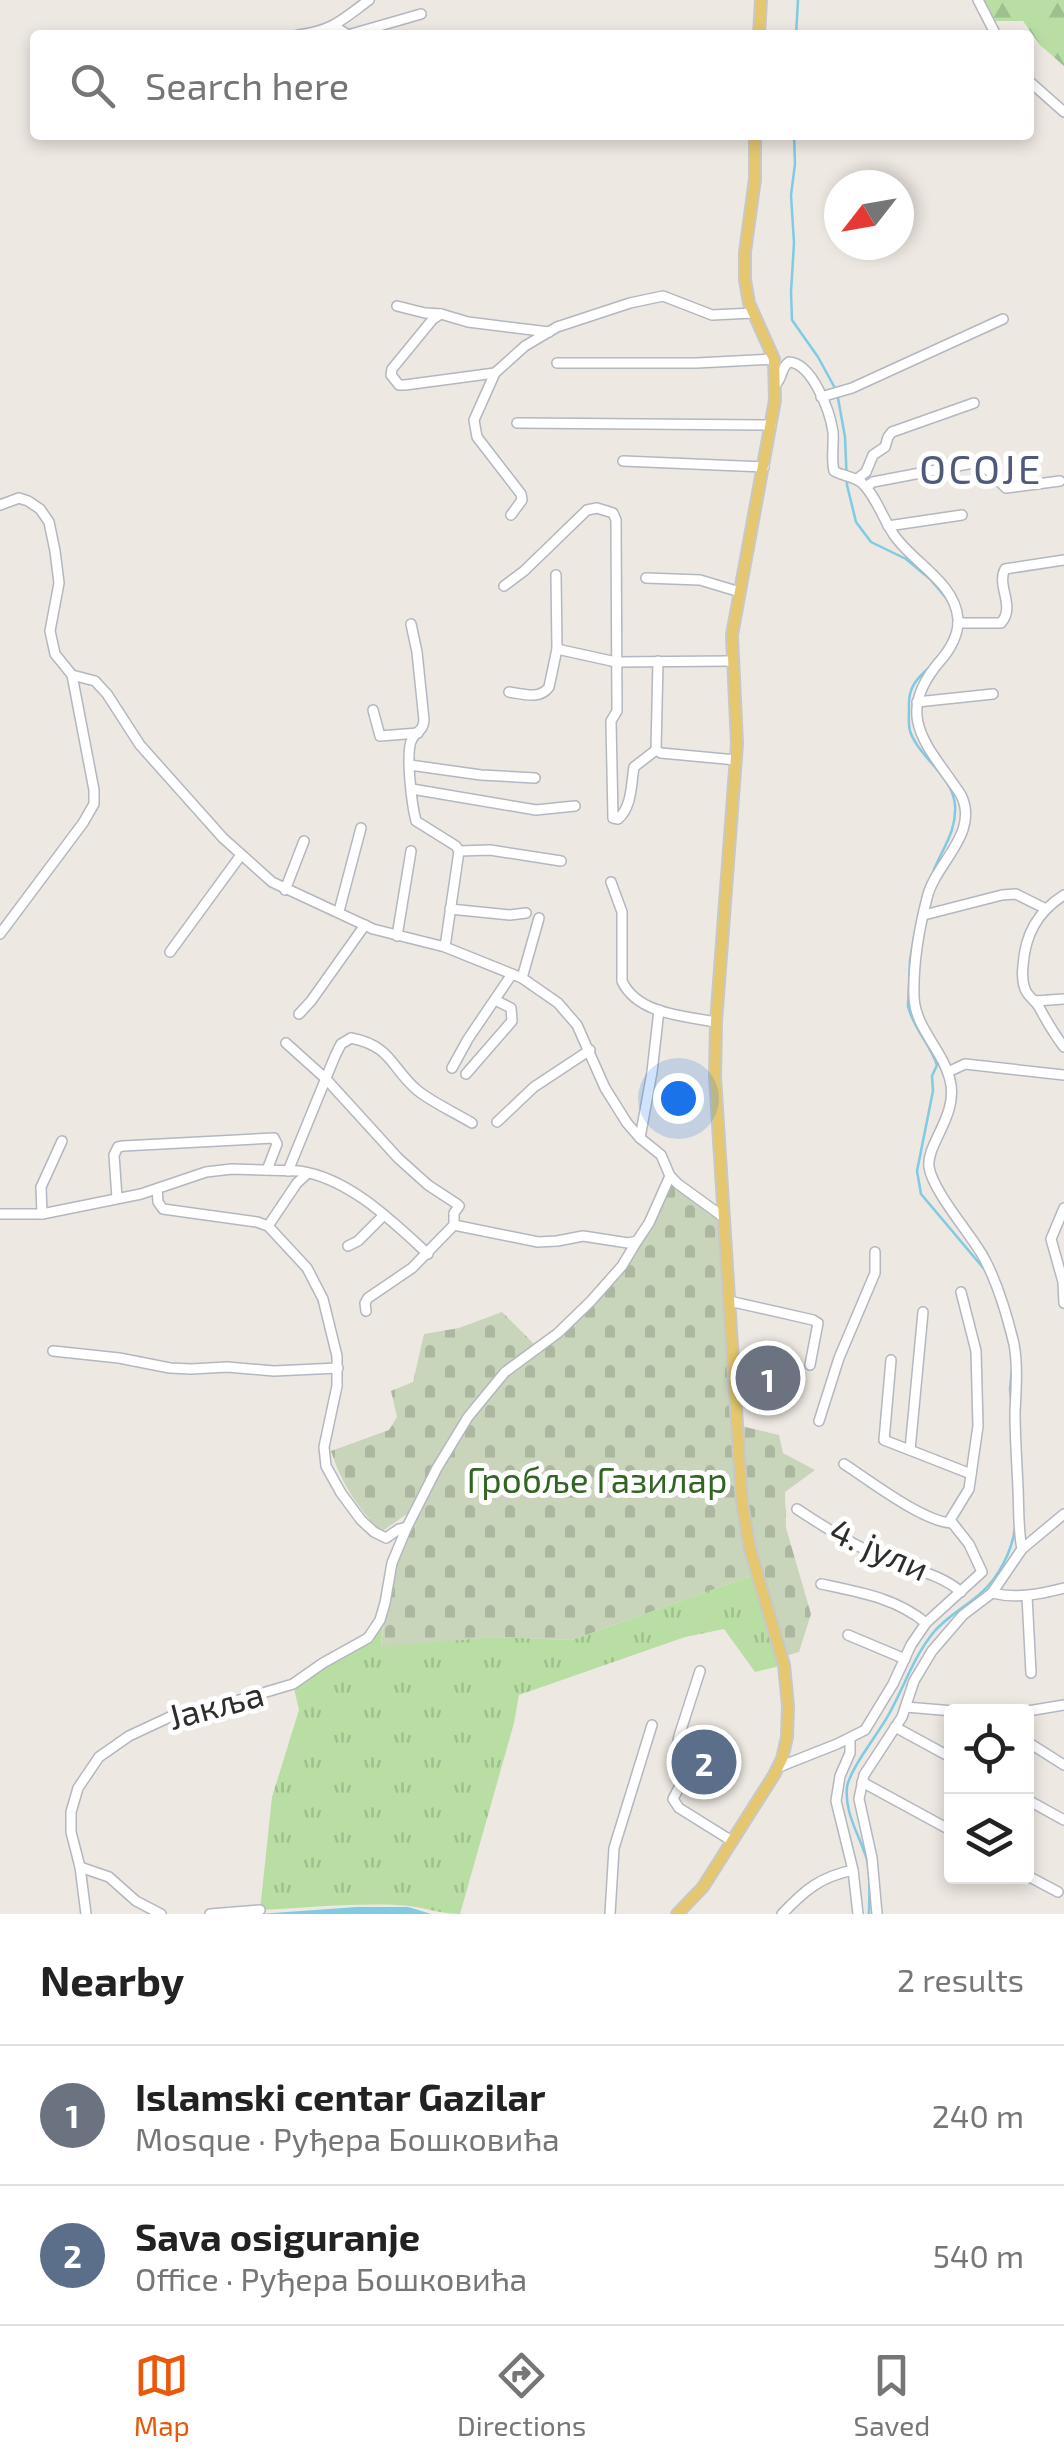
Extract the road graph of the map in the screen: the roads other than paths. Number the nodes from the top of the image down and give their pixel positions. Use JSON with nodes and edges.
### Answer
{"nodes":[{"id":1,"x":369,"y":0,"type":"edge"},
{"id":2,"x":761,"y":0,"type":"edge"},
{"id":3,"x":978,"y":0,"type":"edge"},
{"id":4,"x":421,"y":14,"type":"dead end"},
{"id":5,"x":334,"y":26,"type":"junction"},
{"id":6,"x":325,"y":30,"type":"edge"},
{"id":7,"x":340,"y":30,"type":"edge"},
{"id":8,"x":365,"y":30,"type":"edge"},
{"id":9,"x":759,"y":30,"type":"edge"},
{"id":10,"x":993,"y":30,"type":"edge"},
{"id":11,"x":1034,"y":86,"type":"edge"},
{"id":12,"x":1064,"y":112,"type":"edge"},
{"id":13,"x":755,"y":140,"type":"edge"},
{"id":14,"x":397,"y":306,"type":"dead end"},
{"id":15,"x":753,"y":313,"type":"junction"},
{"id":16,"x":441,"y":314,"type":"junction"},
{"id":17,"x":1003,"y":319,"type":"dead end"},
{"id":18,"x":549,"y":332,"type":"junction"},
{"id":19,"x":774,"y":359,"type":"junction"},
{"id":20,"x":558,"y":363,"type":"dead end"},
{"id":21,"x":495,"y":373,"type":"junction"},
{"id":22,"x":775,"y":386,"type":"junction"},
{"id":23,"x":832,"y":394,"type":"junction"},
{"id":24,"x":974,"y":402,"type":"dead end"},
{"id":25,"x":516,"y":423,"type":"dead end"},
{"id":26,"x":771,"y":425,"type":"junction"},
{"id":27,"x":623,"y":461,"type":"dead end"},
{"id":28,"x":764,"y":467,"type":"junction"},
{"id":29,"x":859,"y":481,"type":"junction"},
{"id":30,"x":1060,"y":481,"type":"dead end"},
{"id":31,"x":0,"y":505,"type":"edge"},
{"id":32,"x":511,"y":515,"type":"dead end"},
{"id":33,"x":962,"y":515,"type":"dead end"},
{"id":34,"x":888,"y":526,"type":"junction"},
{"id":35,"x":1064,"y":560,"type":"edge"},
{"id":36,"x":556,"y":574,"type":"dead end"},
{"id":37,"x":646,"y":578,"type":"dead end"},
{"id":38,"x":504,"y":586,"type":"dead end"},
{"id":39,"x":740,"y":592,"type":"junction"},
{"id":40,"x":958,"y":623,"type":"junction"},
{"id":41,"x":411,"y":624,"type":"dead end"},
{"id":42,"x":557,"y":649,"type":"junction"},
{"id":43,"x":658,"y":661,"type":"junction"},
{"id":44,"x":732,"y":661,"type":"junction"},
{"id":45,"x":616,"y":662,"type":"junction"},
{"id":46,"x":72,"y":675,"type":"junction"},
{"id":47,"x":509,"y":692,"type":"dead end"},
{"id":48,"x":992,"y":694,"type":"dead end"},
{"id":49,"x":917,"y":702,"type":"junction"},
{"id":50,"x":373,"y":710,"type":"dead end"},
{"id":51,"x":418,"y":733,"type":"junction"},
{"id":52,"x":656,"y":750,"type":"junction"},
{"id":53,"x":736,"y":760,"type":"junction"},
{"id":54,"x":410,"y":765,"type":"junction"},
{"id":55,"x":536,"y":778,"type":"dead end"},
{"id":56,"x":412,"y":789,"type":"junction"},
{"id":57,"x":575,"y":806,"type":"dead end"},
{"id":58,"x":361,"y":828,"type":"dead end"},
{"id":59,"x":304,"y":842,"type":"dead end"},
{"id":60,"x":411,"y":851,"type":"dead end"},
{"id":61,"x":459,"y":851,"type":"junction"},
{"id":62,"x":241,"y":854,"type":"junction"},
{"id":63,"x":561,"y":862,"type":"dead end"},
{"id":64,"x":611,"y":882,"type":"dead end"},
{"id":65,"x":285,"y":890,"type":"junction"},
{"id":66,"x":1064,"y":895,"type":"edge"},
{"id":67,"x":1046,"y":908,"type":"junction"},
{"id":68,"x":450,"y":909,"type":"junction"},
{"id":69,"x":339,"y":911,"type":"junction"},
{"id":70,"x":526,"y":913,"type":"dead end"},
{"id":71,"x":924,"y":915,"type":"junction"},
{"id":72,"x":539,"y":918,"type":"dead end"},
{"id":73,"x":365,"y":925,"type":"junction"},
{"id":74,"x":0,"y":934,"type":"edge"},
{"id":75,"x":397,"y":936,"type":"junction"},
{"id":76,"x":445,"y":947,"type":"junction"},
{"id":77,"x":170,"y":952,"type":"dead end"},
{"id":78,"x":517,"y":976,"type":"junction"},
{"id":79,"x":1064,"y":999,"type":"edge"},
{"id":80,"x":495,"y":1000,"type":"junction"},
{"id":81,"x":1035,"y":1001,"type":"junction"},
{"id":82,"x":659,"y":1010,"type":"junction"},
{"id":83,"x":298,"y":1014,"type":"dead end"},
{"id":84,"x":716,"y":1022,"type":"junction"},
{"id":85,"x":286,"y":1043,"type":"dead end"},
{"id":86,"x":1064,"y":1047,"type":"edge"},
{"id":87,"x":590,"y":1050,"type":"junction"},
{"id":88,"x":452,"y":1068,"type":"dead end"},
{"id":89,"x":948,"y":1072,"type":"junction"},
{"id":90,"x":466,"y":1074,"type":"dead end"},
{"id":91,"x":1064,"y":1075,"type":"edge"},
{"id":92,"x":326,"y":1079,"type":"junction"},
{"id":93,"x":498,"y":1122,"type":"dead end"},
{"id":94,"x":472,"y":1123,"type":"dead end"},
{"id":95,"x":640,"y":1138,"type":"junction"},
{"id":96,"x":62,"y":1141,"type":"dead end"},
{"id":97,"x":267,"y":1170,"type":"junction"},
{"id":98,"x":288,"y":1171,"type":"junction"},
{"id":99,"x":308,"y":1172,"type":"junction"},
{"id":100,"x":670,"y":1176,"type":"junction"},
{"id":101,"x":157,"y":1189,"type":"junction"},
{"id":102,"x":117,"y":1198,"type":"junction"},
{"id":103,"x":1064,"y":1208,"type":"edge"},
{"id":104,"x":0,"y":1214,"type":"edge"},
{"id":105,"x":42,"y":1214,"type":"junction"},
{"id":106,"x":384,"y":1215,"type":"junction"},
{"id":107,"x":722,"y":1216,"type":"junction"},
{"id":108,"x":454,"y":1225,"type":"junction"},
{"id":109,"x":268,"y":1226,"type":"junction"},
{"id":110,"x":638,"y":1241,"type":"junction"},
{"id":111,"x":348,"y":1246,"type":"dead end"},
{"id":112,"x":875,"y":1252,"type":"dead end"},
{"id":113,"x":428,"y":1254,"type":"junction"},
{"id":114,"x":961,"y":1292,"type":"dead end"},
{"id":115,"x":729,"y":1301,"type":"junction"},
{"id":116,"x":1064,"y":1303,"type":"edge"},
{"id":117,"x":366,"y":1311,"type":"dead end"},
{"id":118,"x":923,"y":1312,"type":"dead end"},
{"id":119,"x":53,"y":1351,"type":"dead end"},
{"id":120,"x":891,"y":1360,"type":"dead end"},
{"id":121,"x":810,"y":1365,"type":"dead end"},
{"id":122,"x":338,"y":1368,"type":"junction"},
{"id":123,"x":819,"y":1421,"type":"dead end"},
{"id":124,"x":910,"y":1450,"type":"junction"},
{"id":125,"x":844,"y":1464,"type":"dead end"},
{"id":126,"x":971,"y":1474,"type":"junction"},
{"id":127,"x":797,"y":1509,"type":"dead end"},
{"id":128,"x":1064,"y":1514,"type":"edge"},
{"id":129,"x":951,"y":1523,"type":"junction"},
{"id":130,"x":408,"y":1527,"type":"junction"},
{"id":131,"x":1022,"y":1549,"type":"junction"},
{"id":132,"x":821,"y":1584,"type":"dead end"},
{"id":133,"x":1064,"y":1588,"type":"edge"},
{"id":134,"x":961,"y":1592,"type":"junction"},
{"id":135,"x":992,"y":1593,"type":"junction"},
{"id":136,"x":1027,"y":1596,"type":"junction"},
{"id":137,"x":926,"y":1623,"type":"junction"},
{"id":138,"x":848,"y":1635,"type":"dead end"},
{"id":139,"x":904,"y":1659,"type":"junction"},
{"id":140,"x":700,"y":1671,"type":"dead end"},
{"id":141,"x":1031,"y":1673,"type":"dead end"},
{"id":142,"x":1064,"y":1705,"type":"edge"},
{"id":143,"x":906,"y":1707,"type":"junction"},
{"id":144,"x":944,"y":1710,"type":"edge"},
{"id":145,"x":1034,"y":1710,"type":"edge"},
{"id":146,"x":652,"y":1725,"type":"dead end"},
{"id":147,"x":895,"y":1727,"type":"junction"},
{"id":148,"x":850,"y":1739,"type":"junction"},
{"id":149,"x":1034,"y":1746,"type":"edge"},
{"id":150,"x":944,"y":1754,"type":"edge"},
{"id":151,"x":1064,"y":1755,"type":"edge"},
{"id":152,"x":1051,"y":1758,"type":"junction"},
{"id":153,"x":1064,"y":1765,"type":"edge"},
{"id":154,"x":779,"y":1766,"type":"junction"},
{"id":155,"x":862,"y":1782,"type":"junction"},
{"id":156,"x":1034,"y":1803,"type":"edge"},
{"id":157,"x":1064,"y":1820,"type":"edge"},
{"id":158,"x":944,"y":1827,"type":"edge"},
{"id":159,"x":732,"y":1841,"type":"junction"},
{"id":160,"x":80,"y":1868,"type":"junction"},
{"id":161,"x":853,"y":1870,"type":"junction"},
{"id":162,"x":1034,"y":1879,"type":"edge"},
{"id":163,"x":1058,"y":1892,"type":"dead end"},
{"id":164,"x":260,"y":1910,"type":"dead end"},
{"id":165,"x":86,"y":1914,"type":"edge"},
{"id":166,"x":162,"y":1914,"type":"edge"},
{"id":167,"x":210,"y":1914,"type":"edge"},
{"id":168,"x":610,"y":1914,"type":"edge"},
{"id":169,"x":677,"y":1914,"type":"edge"},
{"id":170,"x":782,"y":1914,"type":"edge"},
{"id":171,"x":858,"y":1914,"type":"edge"},
{"id":172,"x":877,"y":1914,"type":"edge"}],
"edges":[{"from":1,"to":5,"type":"street"},
{"from":2,"to":9,"type":"main road"},
{"from":3,"to":10,"type":"street"},
{"from":4,"to":8,"type":"street"},
{"from":5,"to":6,"type":"street"},
{"from":5,"to":7,"type":"street"},
{"from":11,"to":12,"type":"street"},
{"from":13,"to":15,"type":"main road"},
{"from":14,"to":16,"type":"street"},
{"from":15,"to":18,"type":"street"},
{"from":15,"to":19,"type":"main road"},
{"from":16,"to":18,"type":"street"},
{"from":16,"to":21,"type":"street"},
{"from":17,"to":23,"type":"street"},
{"from":18,"to":21,"type":"street"},
{"from":19,"to":20,"type":"street"},
{"from":19,"to":22,"type":"main road"},
{"from":21,"to":32,"type":"street"},
{"from":22,"to":23,"type":"street"},
{"from":22,"to":26,"type":"main road"},
{"from":23,"to":29,"type":"street"},
{"from":24,"to":29,"type":"street"},
{"from":25,"to":26,"type":"street"},
{"from":26,"to":28,"type":"main road"},
{"from":27,"to":28,"type":"street"},
{"from":28,"to":39,"type":"main road"},
{"from":29,"to":30,"type":"street"},
{"from":29,"to":34,"type":"street"},
{"from":31,"to":46,"type":"street"},
{"from":33,"to":34,"type":"street"},
{"from":34,"to":40,"type":"street"},
{"from":35,"to":40,"type":"street"},
{"from":36,"to":42,"type":"street"},
{"from":37,"to":39,"type":"street"},
{"from":38,"to":45,"type":"street"},
{"from":39,"to":44,"type":"main road"},
{"from":40,"to":49,"type":"street"},
{"from":41,"to":51,"type":"street"},
{"from":42,"to":45,"type":"street"},
{"from":42,"to":47,"type":"street"},
{"from":43,"to":44,"type":"street"},
{"from":43,"to":45,"type":"street"},
{"from":43,"to":52,"type":"street"},
{"from":44,"to":53,"type":"main road"},
{"from":45,"to":52,"type":"street"},
{"from":46,"to":62,"type":"street"},
{"from":46,"to":74,"type":"street"},
{"from":48,"to":49,"type":"street"},
{"from":49,"to":71,"type":"street"},
{"from":50,"to":51,"type":"street"},
{"from":51,"to":54,"type":"street"},
{"from":52,"to":53,"type":"street"},
{"from":53,"to":84,"type":"main road"},
{"from":54,"to":55,"type":"street"},
{"from":54,"to":56,"type":"street"},
{"from":56,"to":57,"type":"street"},
{"from":56,"to":61,"type":"street"},
{"from":58,"to":69,"type":"street"},
{"from":59,"to":65,"type":"street"},
{"from":60,"to":75,"type":"street"},
{"from":61,"to":63,"type":"street"},
{"from":61,"to":68,"type":"street"},
{"from":62,"to":65,"type":"street"},
{"from":62,"to":77,"type":"street"},
{"from":64,"to":82,"type":"street"},
{"from":65,"to":69,"type":"street"},
{"from":66,"to":67,"type":"street"},
{"from":67,"to":71,"type":"street"},
{"from":67,"to":81,"type":"street"},
{"from":68,"to":70,"type":"street"},
{"from":68,"to":76,"type":"street"},
{"from":69,"to":73,"type":"street"},
{"from":71,"to":89,"type":"street"},
{"from":72,"to":78,"type":"street"},
{"from":73,"to":75,"type":"street"},
{"from":73,"to":83,"type":"street"},
{"from":75,"to":76,"type":"street"},
{"from":76,"to":78,"type":"street"},
{"from":78,"to":80,"type":"street"},
{"from":78,"to":87,"type":"street"},
{"from":79,"to":81,"type":"street"},
{"from":80,"to":88,"type":"street"},
{"from":80,"to":90,"type":"street"},
{"from":81,"to":86,"type":"street"},
{"from":82,"to":84,"type":"street"},
{"from":82,"to":95,"type":"street"},
{"from":84,"to":107,"type":"main road"},
{"from":85,"to":92,"type":"street"},
{"from":87,"to":93,"type":"street"},
{"from":87,"to":95,"type":"street"},
{"from":89,"to":91,"type":"street"},
{"from":89,"to":131,"type":"street"},
{"from":92,"to":94,"type":"street"},
{"from":92,"to":98,"type":"street"},
{"from":92,"to":108,"type":"street"},
{"from":95,"to":100,"type":"street"},
{"from":96,"to":105,"type":"street"},
{"from":97,"to":98,"type":"street"},
{"from":97,"to":101,"type":"street"},
{"from":97,"to":102,"type":"street"},
{"from":98,"to":99,"type":"street"},
{"from":99,"to":106,"type":"street"},
{"from":99,"to":109,"type":"street"},
{"from":100,"to":107,"type":"street"},
{"from":100,"to":110,"type":"street","name":"Јакља"},
{"from":101,"to":102,"type":"street"},
{"from":101,"to":109,"type":"street"},
{"from":102,"to":105,"type":"street"},
{"from":103,"to":116,"type":"street"},
{"from":104,"to":105,"type":"street"},
{"from":106,"to":111,"type":"street"},
{"from":106,"to":113,"type":"street"},
{"from":107,"to":115,"type":"main road"},
{"from":108,"to":110,"type":"street"},
{"from":108,"to":113,"type":"street"},
{"from":109,"to":122,"type":"street"},
{"from":110,"to":130,"type":"street","name":"Јакља"},
{"from":112,"to":123,"type":"street"},
{"from":113,"to":117,"type":"street"},
{"from":114,"to":126,"type":"street","name":"4. јули"},
{"from":115,"to":121,"type":"street"},
{"from":115,"to":154,"type":"main road"},
{"from":118,"to":124,"type":"street"},
{"from":119,"to":122,"type":"street"},
{"from":120,"to":124,"type":"street"},
{"from":122,"to":130,"type":"street"},
{"from":124,"to":126,"type":"street"},
{"from":125,"to":129,"type":"street","name":"4. јули"},
{"from":126,"to":129,"type":"street","name":"4. јули"},
{"from":127,"to":134,"type":"street","name":"4. јули"},
{"from":128,"to":131,"type":"street"},
{"from":129,"to":134,"type":"street","name":"4. јули"},
{"from":130,"to":160,"type":"street","name":"Јакља"},
{"from":131,"to":135,"type":"street"},
{"from":132,"to":137,"type":"street","name":"4. јули"},
{"from":133,"to":136,"type":"street"},
{"from":134,"to":137,"type":"street","name":"4. јули"},
{"from":135,"to":136,"type":"street"},
{"from":135,"to":143,"type":"street"},
{"from":136,"to":141,"type":"street"},
{"from":137,"to":139,"type":"street","name":"4. јули"},
{"from":138,"to":139,"type":"street"},
{"from":139,"to":148,"type":"street","name":"4. јули"},
{"from":140,"to":159,"type":"street"},
{"from":142,"to":145,"type":"street"},
{"from":143,"to":144,"type":"street"},
{"from":143,"to":147,"type":"street"},
{"from":146,"to":168,"type":"street"},
{"from":147,"to":150,"type":"street"},
{"from":147,"to":155,"type":"street"},
{"from":148,"to":154,"type":"street"},
{"from":148,"to":161,"type":"street"},
{"from":149,"to":152,"type":"street"},
{"from":151,"to":152,"type":"street"},
{"from":152,"to":153,"type":"street"},
{"from":154,"to":159,"type":"main road"},
{"from":155,"to":158,"type":"street"},
{"from":155,"to":172,"type":"street"},
{"from":156,"to":157,"type":"street"},
{"from":159,"to":169,"type":"main road"},
{"from":160,"to":165,"type":"street","name":"Јакља"},
{"from":160,"to":166,"type":"street"},
{"from":161,"to":170,"type":"street"},
{"from":161,"to":171,"type":"street"},
{"from":162,"to":163,"type":"street"},
{"from":164,"to":167,"type":"street"}]}
